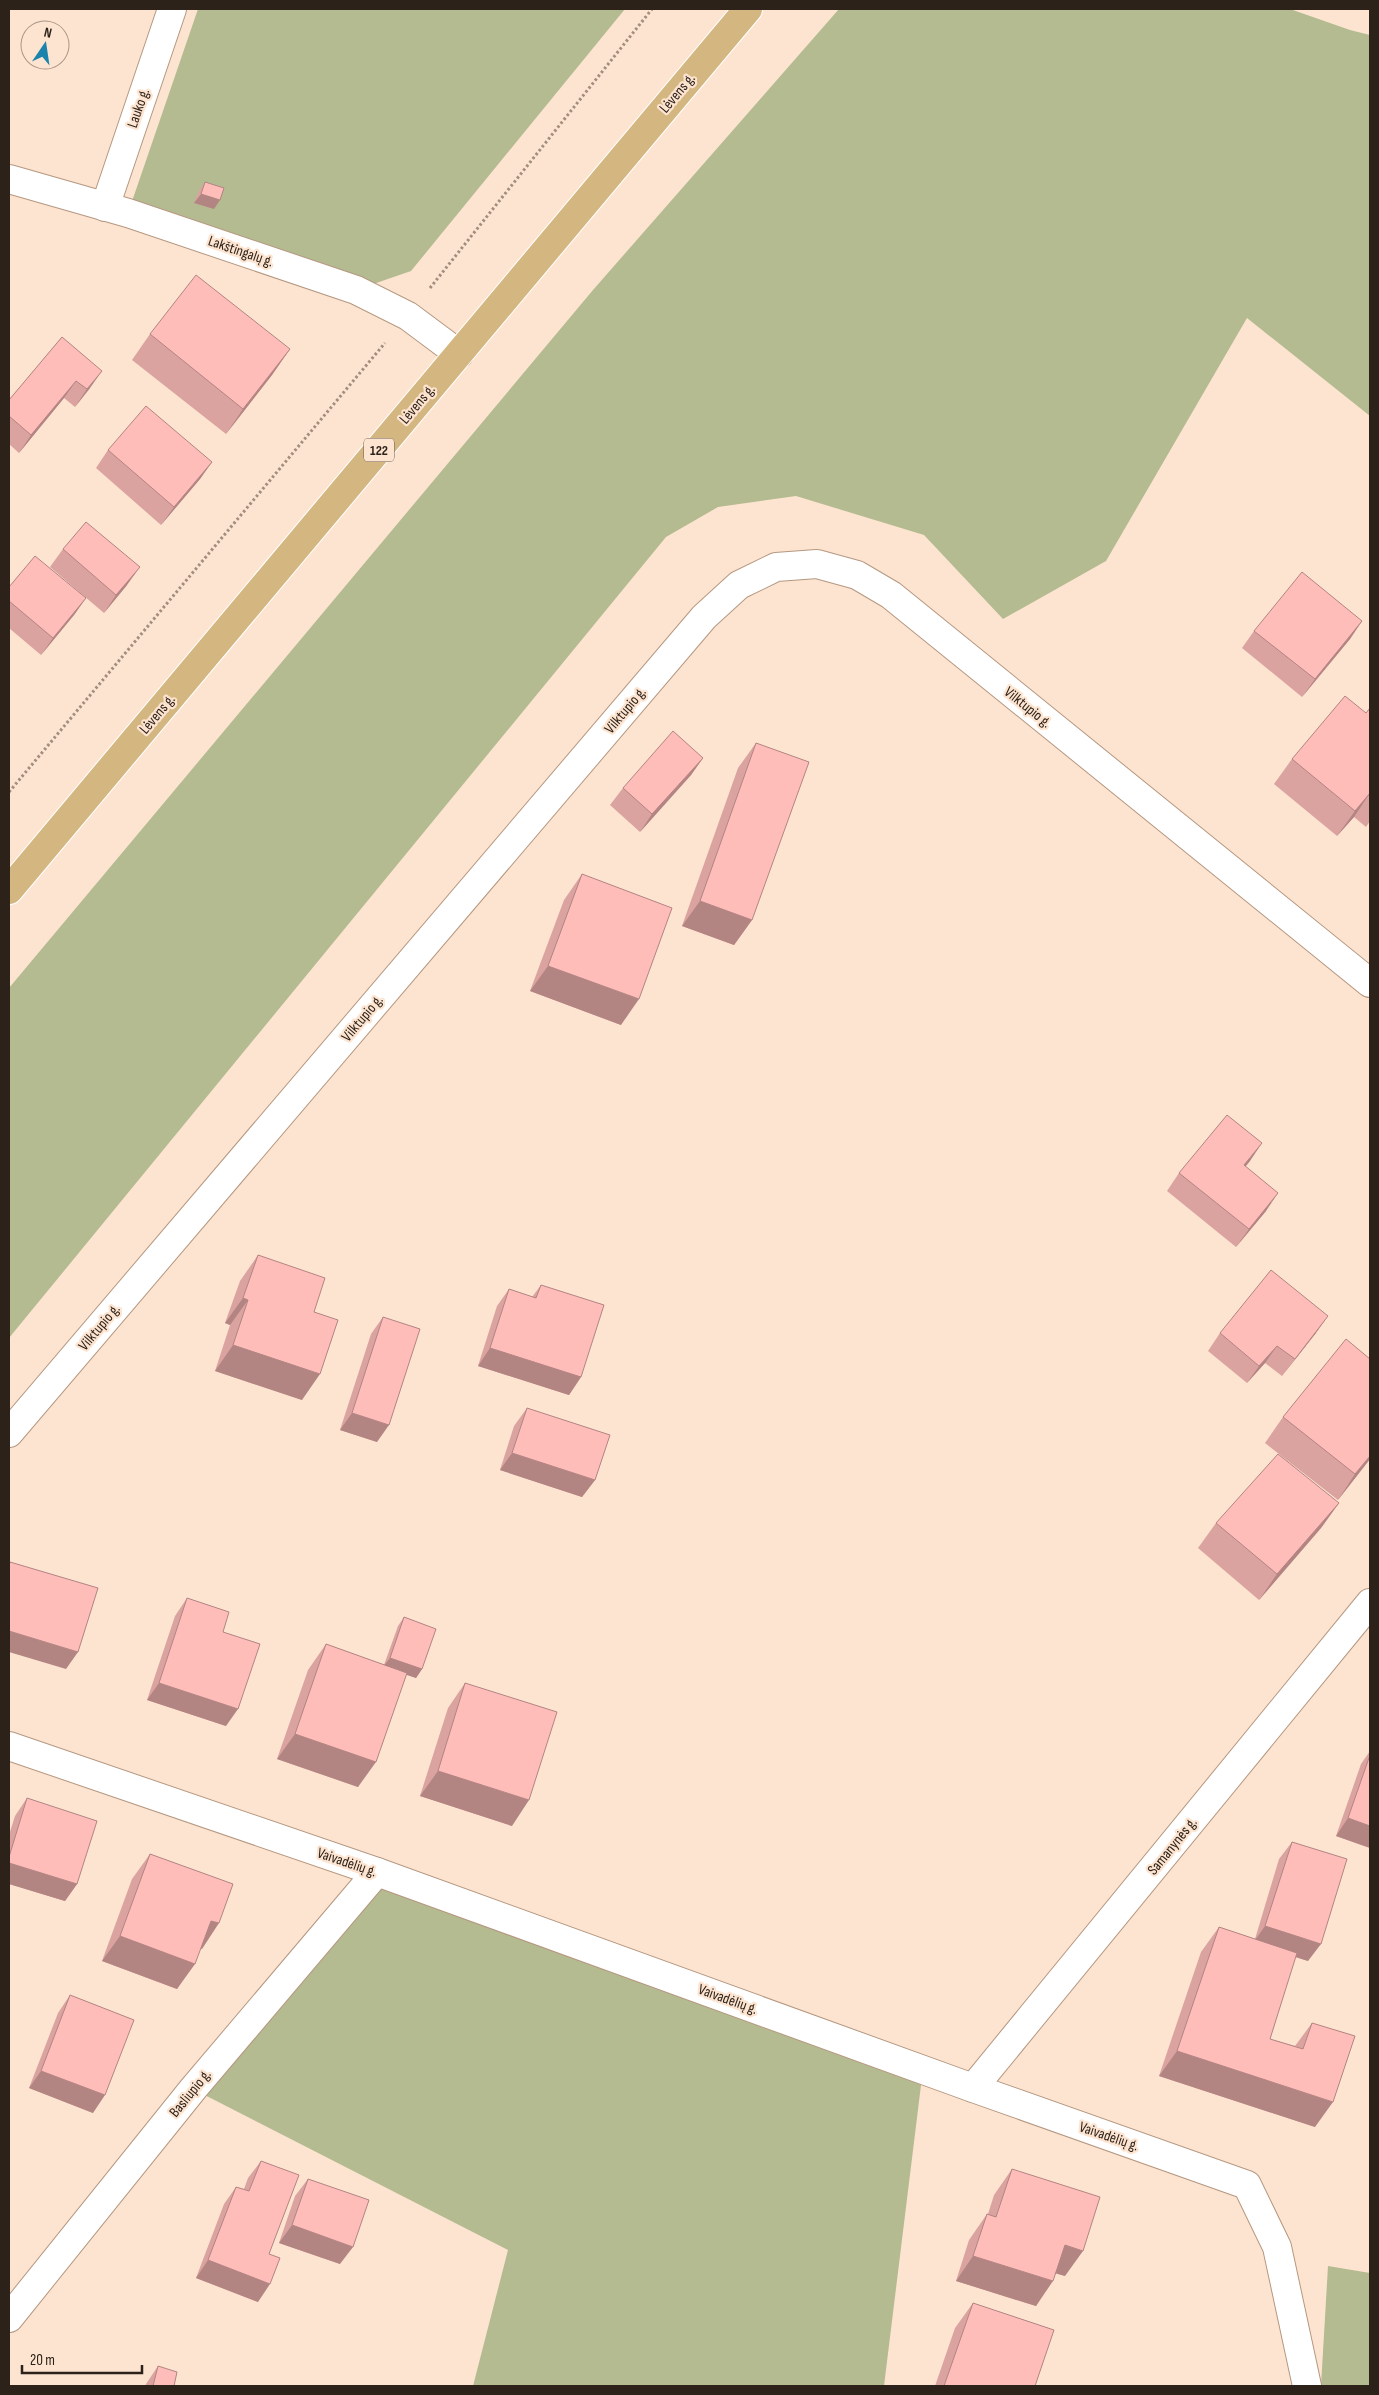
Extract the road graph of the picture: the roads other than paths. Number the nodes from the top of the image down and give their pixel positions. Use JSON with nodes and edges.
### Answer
{"nodes":[{"id":1,"x":172,"y":9,"type":"edge"},
{"id":2,"x":748,"y":9,"type":"edge"},
{"id":3,"x":9,"y":178,"type":"edge"},
{"id":4,"x":105,"y":207,"type":"junction"},
{"id":5,"x":459,"y":354,"type":"junction"},
{"id":6,"x":9,"y":890,"type":"edge"},
{"id":7,"x":1370,"y":983,"type":"edge"},
{"id":8,"x":9,"y":1433,"type":"edge"},
{"id":9,"x":1370,"y":1603,"type":"edge"},
{"id":10,"x":9,"y":1746,"type":"edge"},
{"id":11,"x":376,"y":1872,"type":"junction"},
{"id":12,"x":973,"y":2088,"type":"junction"},
{"id":13,"x":9,"y":2318,"type":"edge"},
{"id":14,"x":1307,"y":2386,"type":"edge"}],
"edges":[{"from":1,"to":4,"type":"street","name":"Lauko g."},
{"from":2,"to":5,"type":"main road","name":"Lėvens g.","number":"122"},
{"from":3,"to":4,"type":"street","name":"Lakštingalų g."},
{"from":4,"to":5,"type":"street","name":"Lakštingalų g."},
{"from":5,"to":6,"type":"main road","name":"Lėvens g.","number":"122"},
{"from":7,"to":8,"type":"street","name":"Vilktupio g."},
{"from":9,"to":12,"type":"street","name":"Samanynės g."},
{"from":10,"to":11,"type":"street","name":"Vaivadėlių g."},
{"from":11,"to":12,"type":"street","name":"Vaivadėlių g."},
{"from":11,"to":13,"type":"street","name":"Basliupio g."},
{"from":12,"to":14,"type":"street","name":"Vaivadėlių g."}]}
